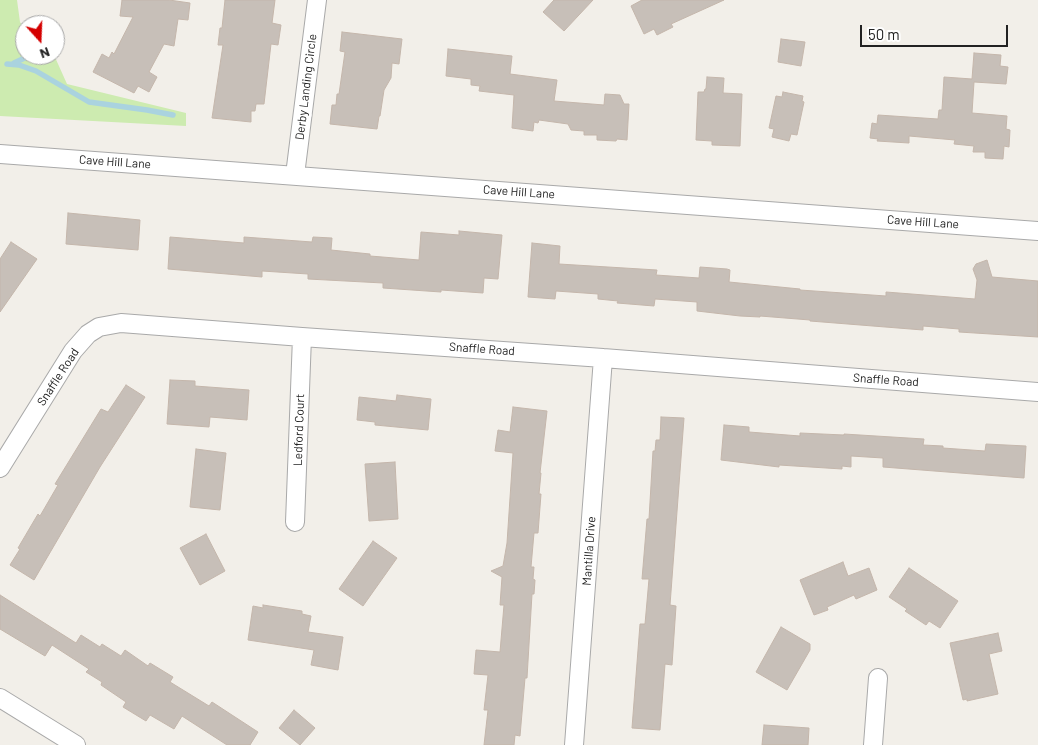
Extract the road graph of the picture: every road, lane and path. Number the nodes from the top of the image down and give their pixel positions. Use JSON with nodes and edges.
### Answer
{"nodes":[{"id":1,"x":317,"y":0,"type":"edge"},
{"id":2,"x":0,"y":154,"type":"edge"},
{"id":3,"x":295,"y":175,"type":"junction"},
{"id":4,"x":1038,"y":231,"type":"edge"},
{"id":5,"x":302,"y":337,"type":"junction"},
{"id":6,"x":603,"y":358,"type":"junction"},
{"id":7,"x":1038,"y":392,"type":"edge"},
{"id":8,"x":0,"y":468,"type":"edge"},
{"id":9,"x":295,"y":522,"type":"dead end"},
{"id":10,"x":878,"y":678,"type":"dead end"},
{"id":11,"x":0,"y":698,"type":"edge"},
{"id":12,"x":76,"y":745,"type":"edge"},
{"id":13,"x":574,"y":745,"type":"edge"},
{"id":14,"x":873,"y":745,"type":"edge"}],
"edges":[{"from":1,"to":3,"type":"street","name":"Derby Landing Circle"},
{"from":2,"to":3,"type":"street","name":"Cave Hill Lane"},
{"from":3,"to":4,"type":"street","name":"Cave Hill Lane"},
{"from":5,"to":6,"type":"street","name":"Snaffle Road"},
{"from":5,"to":8,"type":"street","name":"Snaffle Road"},
{"from":5,"to":9,"type":"street","name":"Ledford Court"},
{"from":6,"to":7,"type":"street","name":"Snaffle Road"},
{"from":6,"to":13,"type":"street","name":"Mantilla Drive"},
{"from":10,"to":14,"type":"street"},
{"from":11,"to":12,"type":"street"}]}
